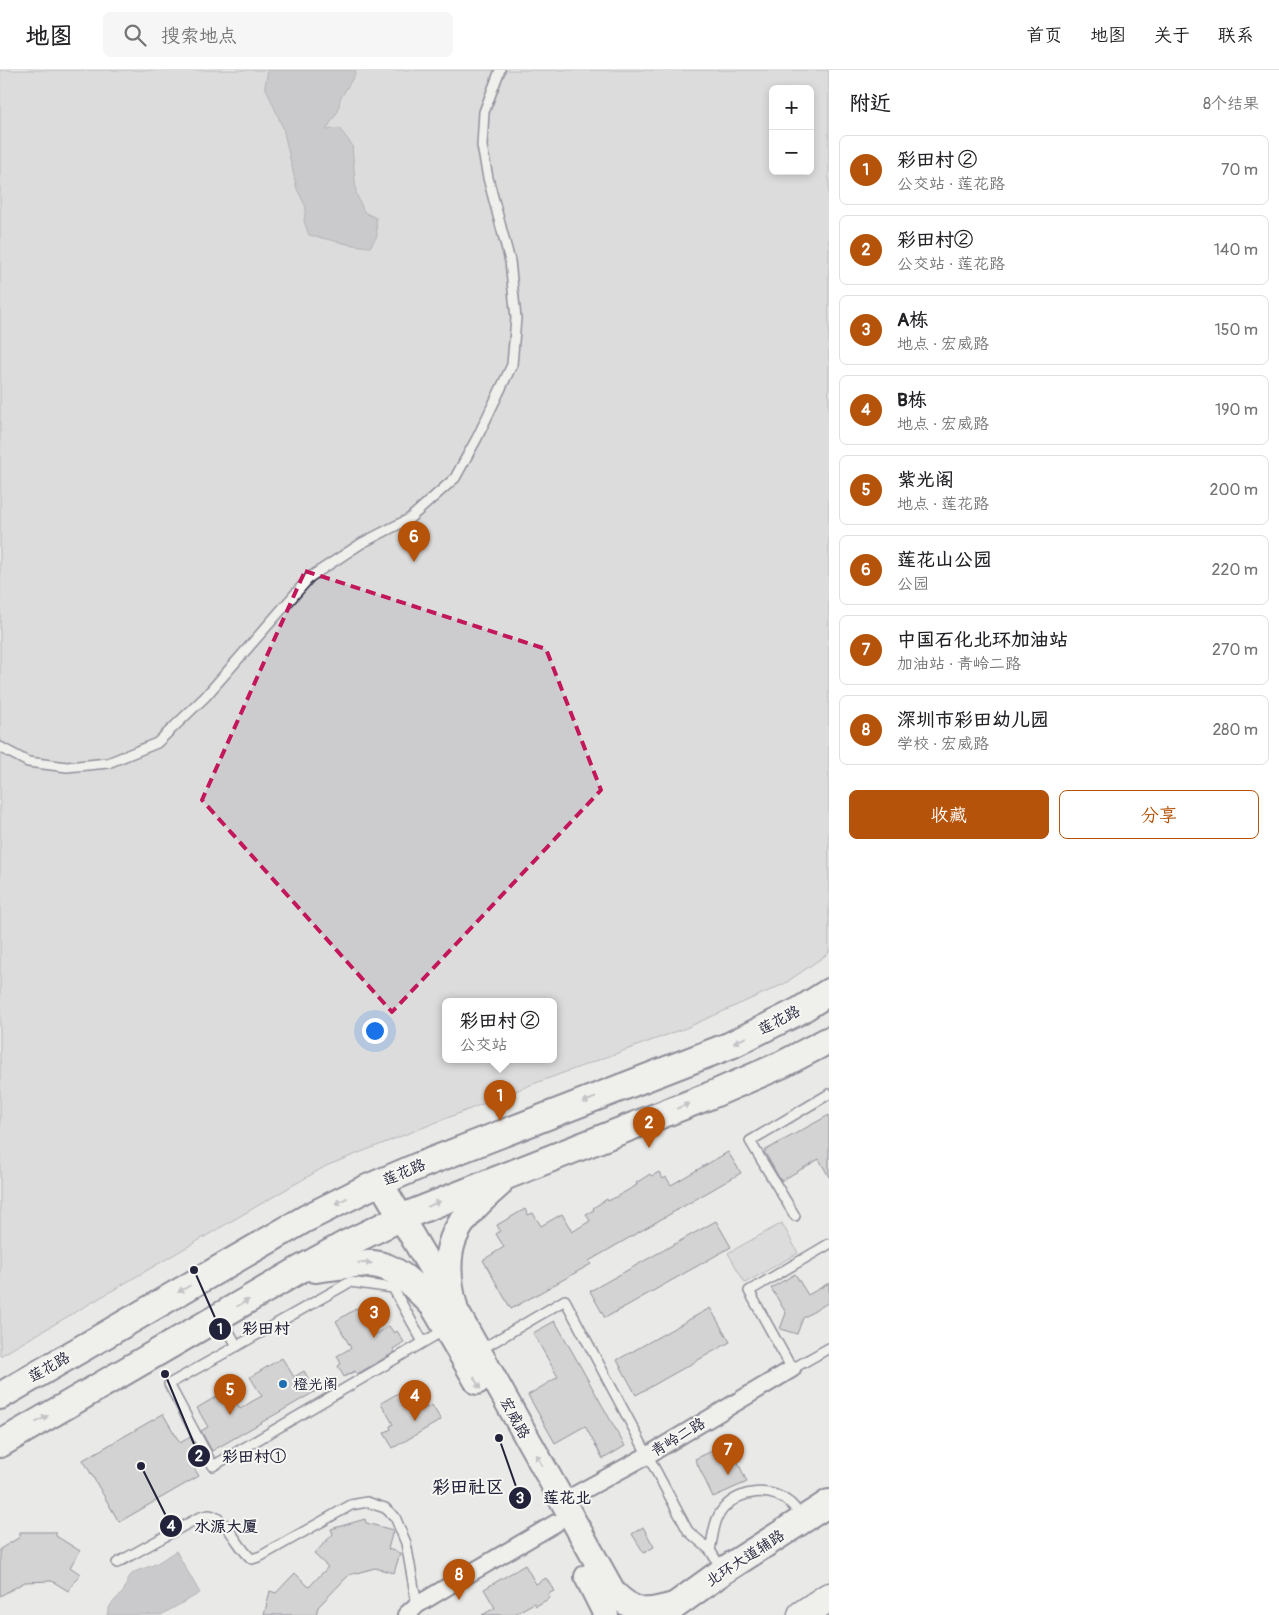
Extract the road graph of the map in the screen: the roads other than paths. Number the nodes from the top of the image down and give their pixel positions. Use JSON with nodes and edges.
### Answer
{"nodes":[{"id":1,"x":500,"y":70,"type":"edge"},
{"id":2,"x":0,"y":747,"type":"edge"},
{"id":3,"x":829,"y":992,"type":"edge"},
{"id":4,"x":829,"y":1040,"type":"edge"},
{"id":5,"x":829,"y":1094,"type":"edge"},
{"id":6,"x":509,"y":1175,"type":"junction"},
{"id":7,"x":372,"y":1186,"type":"junction"},
{"id":8,"x":795,"y":1216,"type":"dead end"},
{"id":9,"x":393,"y":1222,"type":"junction"},
{"id":10,"x":829,"y":1244,"type":"edge"},
{"id":11,"x":299,"y":1270,"type":"junction"},
{"id":12,"x":444,"y":1313,"type":"junction"},
{"id":13,"x":220,"y":1316,"type":"junction"},
{"id":14,"x":423,"y":1342,"type":"junction"},
{"id":15,"x":237,"y":1346,"type":"junction"},
{"id":16,"x":829,"y":1348,"type":"edge"},
{"id":17,"x":471,"y":1355,"type":"junction"},
{"id":18,"x":792,"y":1370,"type":"junction"},
{"id":19,"x":0,"y":1396,"type":"edge"},
{"id":20,"x":0,"y":1444,"type":"edge"},
{"id":21,"x":648,"y":1455,"type":"junction"},
{"id":22,"x":829,"y":1502,"type":"edge"},
{"id":23,"x":559,"y":1513,"type":"junction"},
{"id":24,"x":803,"y":1519,"type":"junction"},
{"id":25,"x":716,"y":1560,"type":"junction"},
{"id":26,"x":117,"y":1563,"type":"dead end"},
{"id":27,"x":829,"y":1597,"type":"edge"},
{"id":28,"x":669,"y":1609,"type":"edge"},
{"id":29,"x":412,"y":1610,"type":"edge"},
{"id":30,"x":606,"y":1615,"type":"edge"},
{"id":31,"x":802,"y":1615,"type":"edge"}],
"edges":[{"from":1,"to":2,"type":"lane"},
{"from":3,"to":7,"type":"main road","name":"莲花路","one_way":true},
{"from":6,"to":4,"type":"main road","one_way":true},
{"from":5,"to":8,"type":"lane"},
{"from":9,"to":6,"type":"main road","one_way":true},
{"from":6,"to":12,"type":"main road"},
{"from":7,"to":9,"type":"street","name":"宏威路"},
{"from":7,"to":19,"type":"main road","name":"莲花路","one_way":true},
{"from":9,"to":11,"type":"main road"},
{"from":9,"to":12,"type":"street","name":"宏威路"},
{"from":10,"to":18,"type":"lane"},
{"from":11,"to":12,"type":"main road","one_way":true},
{"from":13,"to":11,"type":"main road","one_way":true},
{"from":12,"to":14,"type":"lane"},
{"from":12,"to":17,"type":"street","name":"宏威路"},
{"from":13,"to":15,"type":"lane"},
{"from":20,"to":13,"type":"main road","one_way":true},
{"from":14,"to":15,"type":"lane"},
{"from":14,"to":15,"type":"lane"},
{"from":16,"to":18,"type":"lane"},
{"from":17,"to":21,"type":"lane"},
{"from":17,"to":23,"type":"street","name":"宏威路"},
{"from":18,"to":21,"type":"street","name":"青岭二路"},
{"from":21,"to":23,"type":"street","name":"青岭二路"},
{"from":21,"to":25,"type":"lane"},
{"from":22,"to":24,"type":"main road","name":"北环大道辅路"},
{"from":23,"to":28,"type":"street","name":"宏威路"},
{"from":23,"to":29,"type":"street","name":"青岭二路"},
{"from":23,"to":30,"type":"street","name":"宏威路"},
{"from":24,"to":25,"type":"main road","name":"北环大道辅路"},
{"from":24,"to":25,"type":"lane"},
{"from":25,"to":28,"type":"main road","name":"北环大道辅路"},
{"from":26,"to":29,"type":"lane"},
{"from":27,"to":31,"type":"highway"}]}
